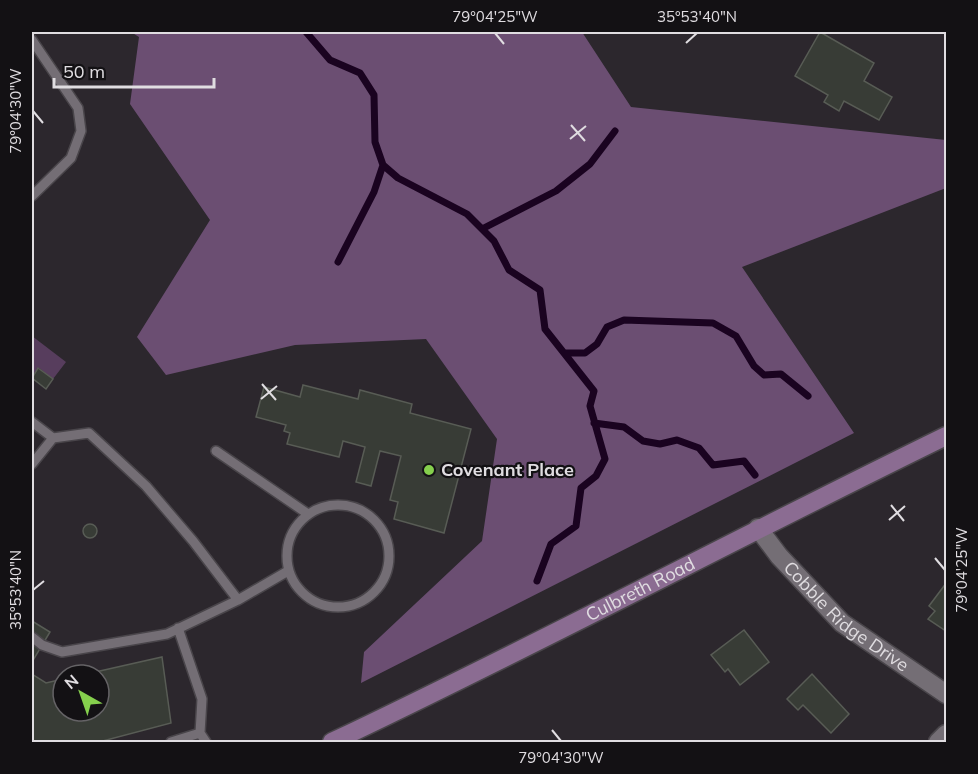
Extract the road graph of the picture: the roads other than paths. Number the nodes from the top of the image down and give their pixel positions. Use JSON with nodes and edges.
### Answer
{"nodes":[{"id":1,"x":32,"y":40,"type":"edge"},
{"id":2,"x":32,"y":196,"type":"edge"},
{"id":3,"x":32,"y":422,"type":"edge"},
{"id":4,"x":946,"y":436,"type":"edge"},
{"id":5,"x":53,"y":438,"type":"junction"},
{"id":6,"x":216,"y":451,"type":"dead end"},
{"id":7,"x":32,"y":464,"type":"edge"},
{"id":8,"x":308,"y":514,"type":"junction"},
{"id":9,"x":758,"y":528,"type":"junction"},
{"id":10,"x":288,"y":571,"type":"junction"},
{"id":11,"x":238,"y":600,"type":"junction"},
{"id":12,"x":178,"y":628,"type":"junction"},
{"id":13,"x":32,"y":636,"type":"edge"},
{"id":14,"x":946,"y":694,"type":"edge"},
{"id":15,"x":201,"y":733,"type":"junction"},
{"id":16,"x":946,"y":734,"type":"edge"},
{"id":17,"x":171,"y":742,"type":"edge"},
{"id":18,"x":206,"y":742,"type":"edge"},
{"id":19,"x":332,"y":742,"type":"edge"},
{"id":20,"x":938,"y":742,"type":"edge"}],
"edges":[{"from":1,"to":2,"type":"lane"},
{"from":3,"to":5,"type":"lane"},
{"from":4,"to":9,"type":"street","name":"Culbreth Road"},
{"from":5,"to":7,"type":"lane"},
{"from":5,"to":11,"type":"lane"},
{"from":6,"to":8,"type":"lane"},
{"from":8,"to":10,"type":"lane"},
{"from":8,"to":10,"type":"lane"},
{"from":9,"to":14,"type":"street","name":"Cobble Ridge Drive"},
{"from":9,"to":19,"type":"street","name":"Culbreth Road"},
{"from":10,"to":11,"type":"lane"},
{"from":11,"to":12,"type":"lane"},
{"from":12,"to":13,"type":"lane"},
{"from":12,"to":15,"type":"lane"},
{"from":15,"to":17,"type":"lane"},
{"from":15,"to":18,"type":"lane"},
{"from":16,"to":20,"type":"street"}]}
